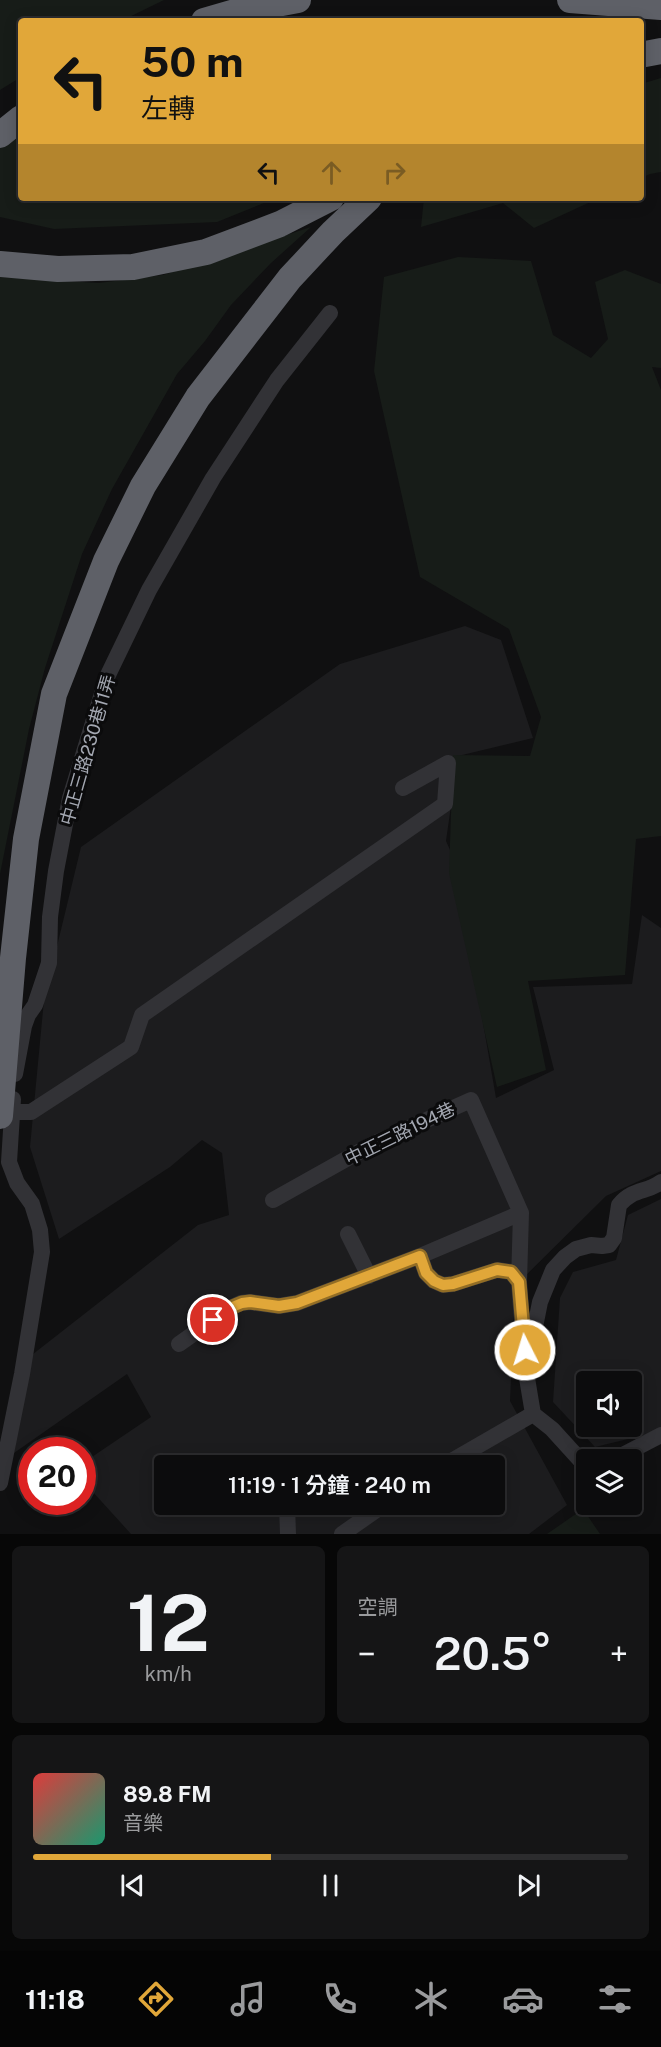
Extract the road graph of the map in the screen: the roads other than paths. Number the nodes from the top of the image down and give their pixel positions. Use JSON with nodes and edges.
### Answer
{"nodes":[{"id":1,"x":298,"y":0,"type":"edge"},
{"id":2,"x":570,"y":0,"type":"edge"},
{"id":3,"x":661,"y":7,"type":"edge"},
{"id":4,"x":214,"y":18,"type":"edge"},
{"id":5,"x":661,"y":51,"type":"edge"},
{"id":6,"x":644,"y":54,"type":"edge"},
{"id":7,"x":18,"y":120,"type":"edge"},
{"id":8,"x":0,"y":135,"type":"edge"},
{"id":9,"x":325,"y":201,"type":"edge"},
{"id":10,"x":366,"y":201,"type":"edge"},
{"id":11,"x":0,"y":264,"type":"edge"},
{"id":12,"x":330,"y":313,"type":"dead end"},
{"id":13,"x":403,"y":788,"type":"dead end"},
{"id":14,"x":7,"y":1121,"type":"edge"},
{"id":15,"x":661,"y":1182,"type":"edge"},
{"id":16,"x":273,"y":1200,"type":"dead end"},
{"id":17,"x":521,"y":1213,"type":"junction"},
{"id":18,"x":348,"y":1234,"type":"dead end"},
{"id":19,"x":420,"y":1256,"type":"junction"},
{"id":20,"x":369,"y":1276,"type":"junction"},
{"id":21,"x":519,"y":1282,"type":"junction"},
{"id":22,"x":179,"y":1344,"type":"dead end"},
{"id":23,"x":526,"y":1372,"type":"junction"},
{"id":24,"x":533,"y":1414,"type":"junction"},
{"id":25,"x":661,"y":1435,"type":"edge"},
{"id":26,"x":634,"y":1449,"type":"edge"},
{"id":27,"x":462,"y":1455,"type":"edge"},
{"id":28,"x":576,"y":1455,"type":"edge"},
{"id":29,"x":0,"y":1483,"type":"edge"},
{"id":30,"x":287,"y":1515,"type":"edge"},
{"id":31,"x":370,"y":1515,"type":"edge"},
{"id":32,"x":288,"y":1534,"type":"edge"},
{"id":33,"x":342,"y":1534,"type":"edge"}],
"edges":[{"from":1,"to":4,"type":"highway"},
{"from":2,"to":3,"type":"highway"},
{"from":5,"to":6,"type":"highway"},
{"from":7,"to":8,"type":"highway"},
{"from":9,"to":11,"type":"highway"},
{"from":10,"to":14,"type":"highway"},
{"from":12,"to":14,"type":"street","name":"中正三路230巷11弄"},
{"from":13,"to":14,"type":"street"},
{"from":14,"to":29,"type":"street","name":"中正三路230巷11弄"},
{"from":15,"to":23,"type":"street"},
{"from":16,"to":17,"type":"street","name":"中正三路194巷"},
{"from":17,"to":19,"type":"street"},
{"from":17,"to":21,"type":"street"},
{"from":18,"to":20,"type":"street"},
{"from":19,"to":20,"type":"street"},
{"from":19,"to":21,"type":"street"},
{"from":20,"to":22,"type":"street"},
{"from":21,"to":23,"type":"street"},
{"from":23,"to":24,"type":"street"},
{"from":24,"to":27,"type":"street"},
{"from":24,"to":28,"type":"street"},
{"from":25,"to":26,"type":"street"},
{"from":30,"to":32,"type":"street"},
{"from":31,"to":33,"type":"street"}]}
